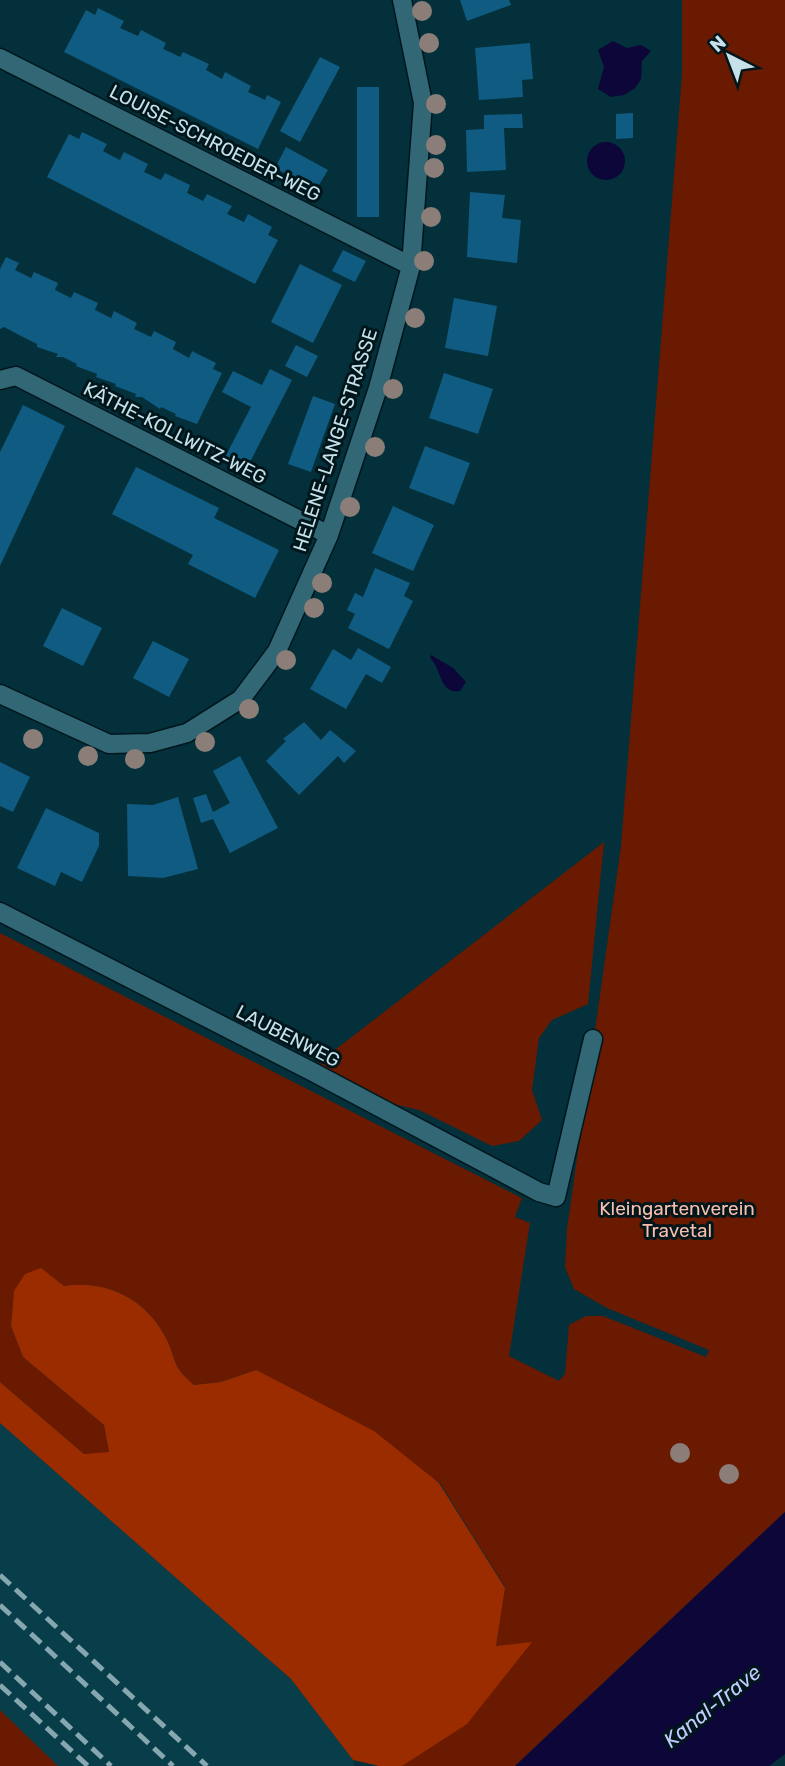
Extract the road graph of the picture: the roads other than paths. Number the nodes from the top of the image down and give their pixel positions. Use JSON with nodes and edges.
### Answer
{"nodes":[{"id":1,"x":402,"y":0,"type":"edge"},
{"id":2,"x":0,"y":58,"type":"edge"},
{"id":3,"x":411,"y":266,"type":"junction"},
{"id":4,"x":0,"y":380,"type":"edge"},
{"id":5,"x":330,"y":535,"type":"junction"},
{"id":6,"x":0,"y":694,"type":"edge"},
{"id":7,"x":0,"y":912,"type":"edge"},
{"id":8,"x":593,"y":1039,"type":"dead end"}],
"edges":[{"from":1,"to":3,"type":"street","name":"HELENE-LANGE-STRASSE"},
{"from":2,"to":3,"type":"street","name":"LOUISE-SCHROEDER-WEG"},
{"from":3,"to":5,"type":"street","name":"HELENE-LANGE-STRASSE"},
{"from":4,"to":5,"type":"street","name":"KÄTHE-KOLLWITZ-WEG"},
{"from":5,"to":6,"type":"street","name":"HELENE-LANGE-STRASSE"},
{"from":7,"to":8,"type":"street","name":"LAUBENWEG"}]}
